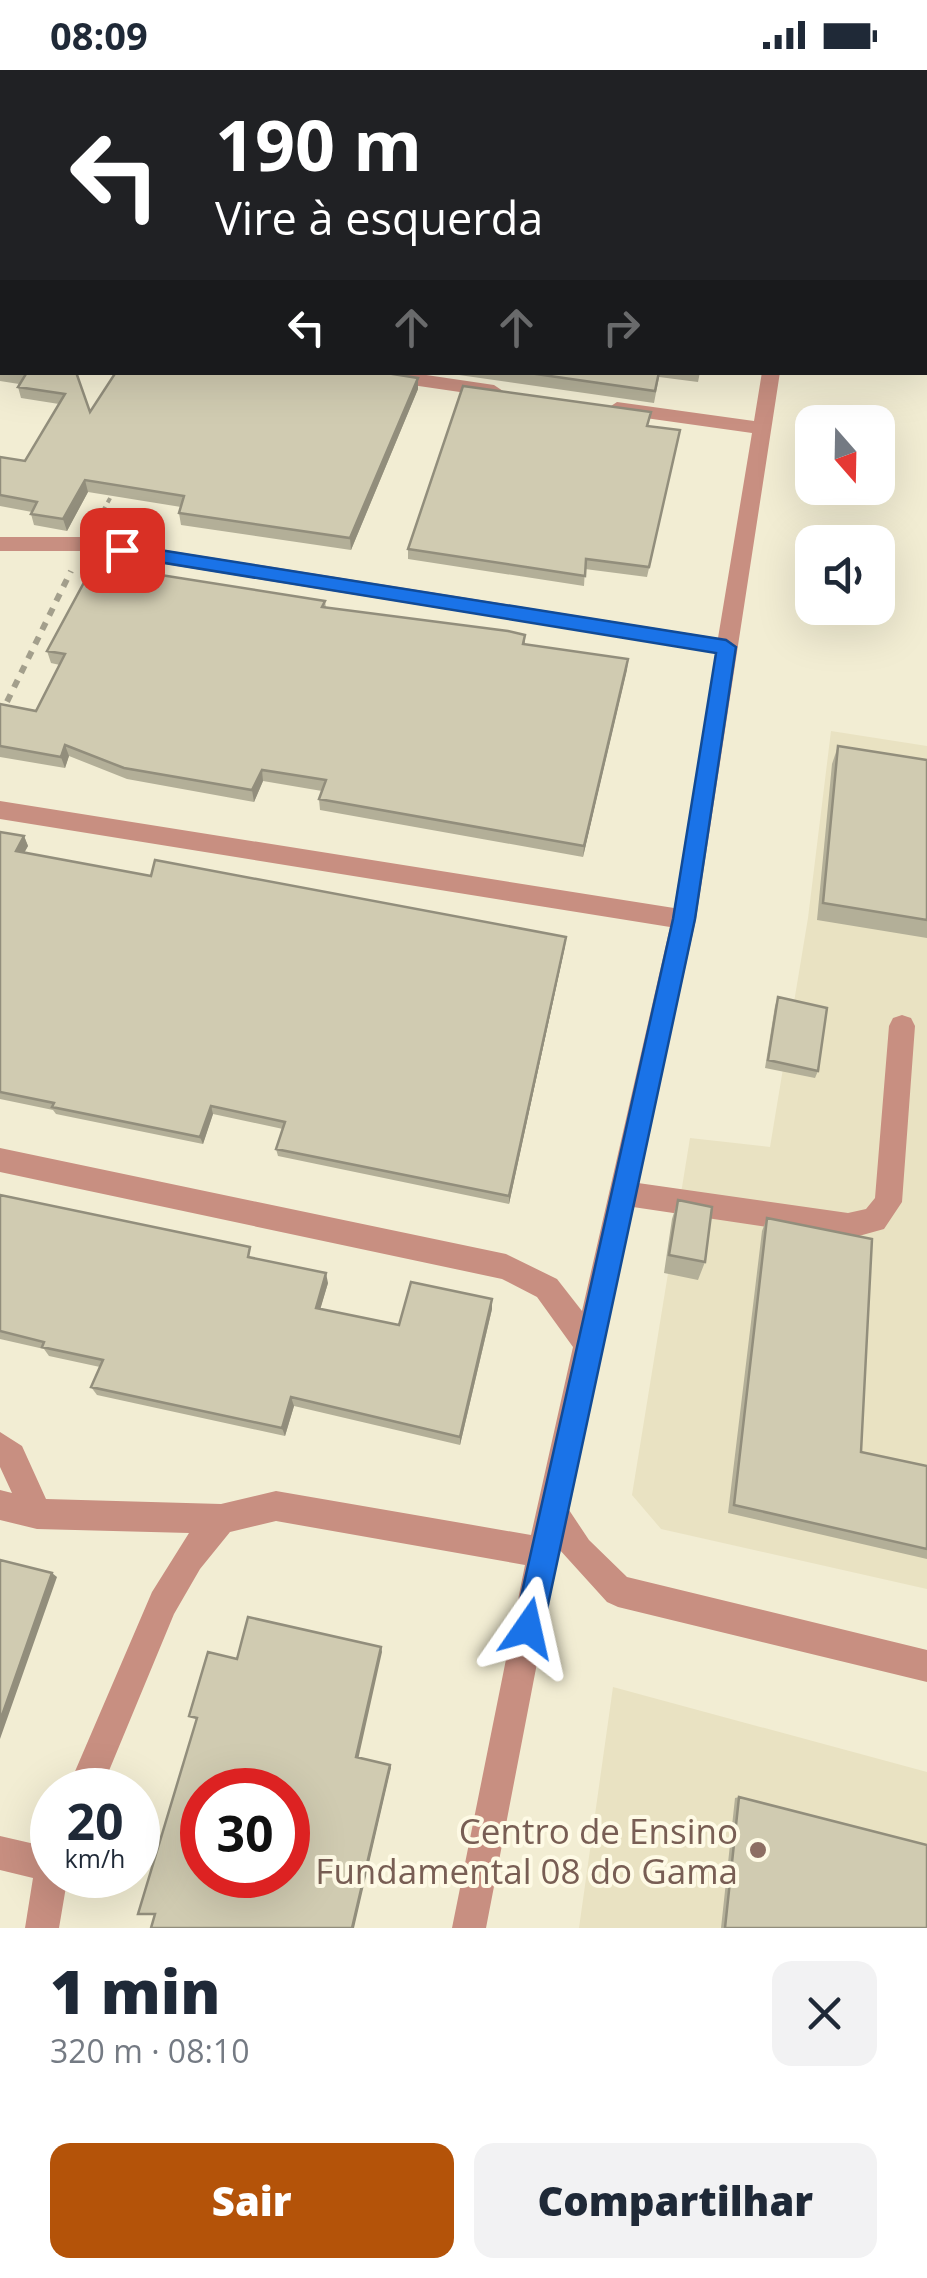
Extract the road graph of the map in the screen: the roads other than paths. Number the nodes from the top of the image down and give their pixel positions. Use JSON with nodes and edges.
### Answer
{"nodes":[{"id":1,"x":385,"y":375,"type":"edge"},
{"id":2,"x":770,"y":375,"type":"edge"},
{"id":3,"x":515,"y":394,"type":"edge"},
{"id":4,"x":591,"y":404,"type":"edge"},
{"id":5,"x":761,"y":428,"type":"junction"},
{"id":6,"x":0,"y":544,"type":"edge"},
{"id":7,"x":726,"y":647,"type":"junction"},
{"id":8,"x":0,"y":810,"type":"edge"},
{"id":9,"x":684,"y":919,"type":"junction"},
{"id":10,"x":902,"y":1026,"type":"dead end"},
{"id":11,"x":0,"y":1160,"type":"edge"},
{"id":12,"x":621,"y":1193,"type":"junction"},
{"id":13,"x":588,"y":1342,"type":"junction"},
{"id":14,"x":0,"y":1448,"type":"edge"},
{"id":15,"x":0,"y":1505,"type":"edge"},
{"id":16,"x":552,"y":1510,"type":"junction"},
{"id":17,"x":37,"y":1514,"type":"junction"},
{"id":18,"x":221,"y":1519,"type":"junction"},
{"id":19,"x":543,"y":1552,"type":"junction"},
{"id":20,"x":927,"y":1666,"type":"edge"},
{"id":21,"x":93,"y":1768,"type":"edge"},
{"id":22,"x":0,"y":1853,"type":"edge"},
{"id":23,"x":30,"y":1860,"type":"edge"},
{"id":24,"x":47,"y":1898,"type":"edge"},
{"id":25,"x":42,"y":1928,"type":"edge"},
{"id":26,"x":470,"y":1928,"type":"edge"}],
"edges":[{"from":1,"to":3,"type":"street"},
{"from":2,"to":5,"type":"street"},
{"from":4,"to":5,"type":"street"},
{"from":5,"to":7,"type":"street"},
{"from":6,"to":7,"type":"street"},
{"from":7,"to":9,"type":"street"},
{"from":8,"to":9,"type":"street"},
{"from":9,"to":12,"type":"street"},
{"from":10,"to":12,"type":"street"},
{"from":11,"to":13,"type":"street"},
{"from":12,"to":13,"type":"street"},
{"from":13,"to":16,"type":"street"},
{"from":14,"to":17,"type":"street"},
{"from":15,"to":17,"type":"street"},
{"from":16,"to":19,"type":"street"},
{"from":16,"to":20,"type":"street"},
{"from":17,"to":18,"type":"street"},
{"from":18,"to":19,"type":"street"},
{"from":18,"to":21,"type":"street"},
{"from":19,"to":26,"type":"street"},
{"from":22,"to":23,"type":"street"},
{"from":24,"to":25,"type":"street"}]}
